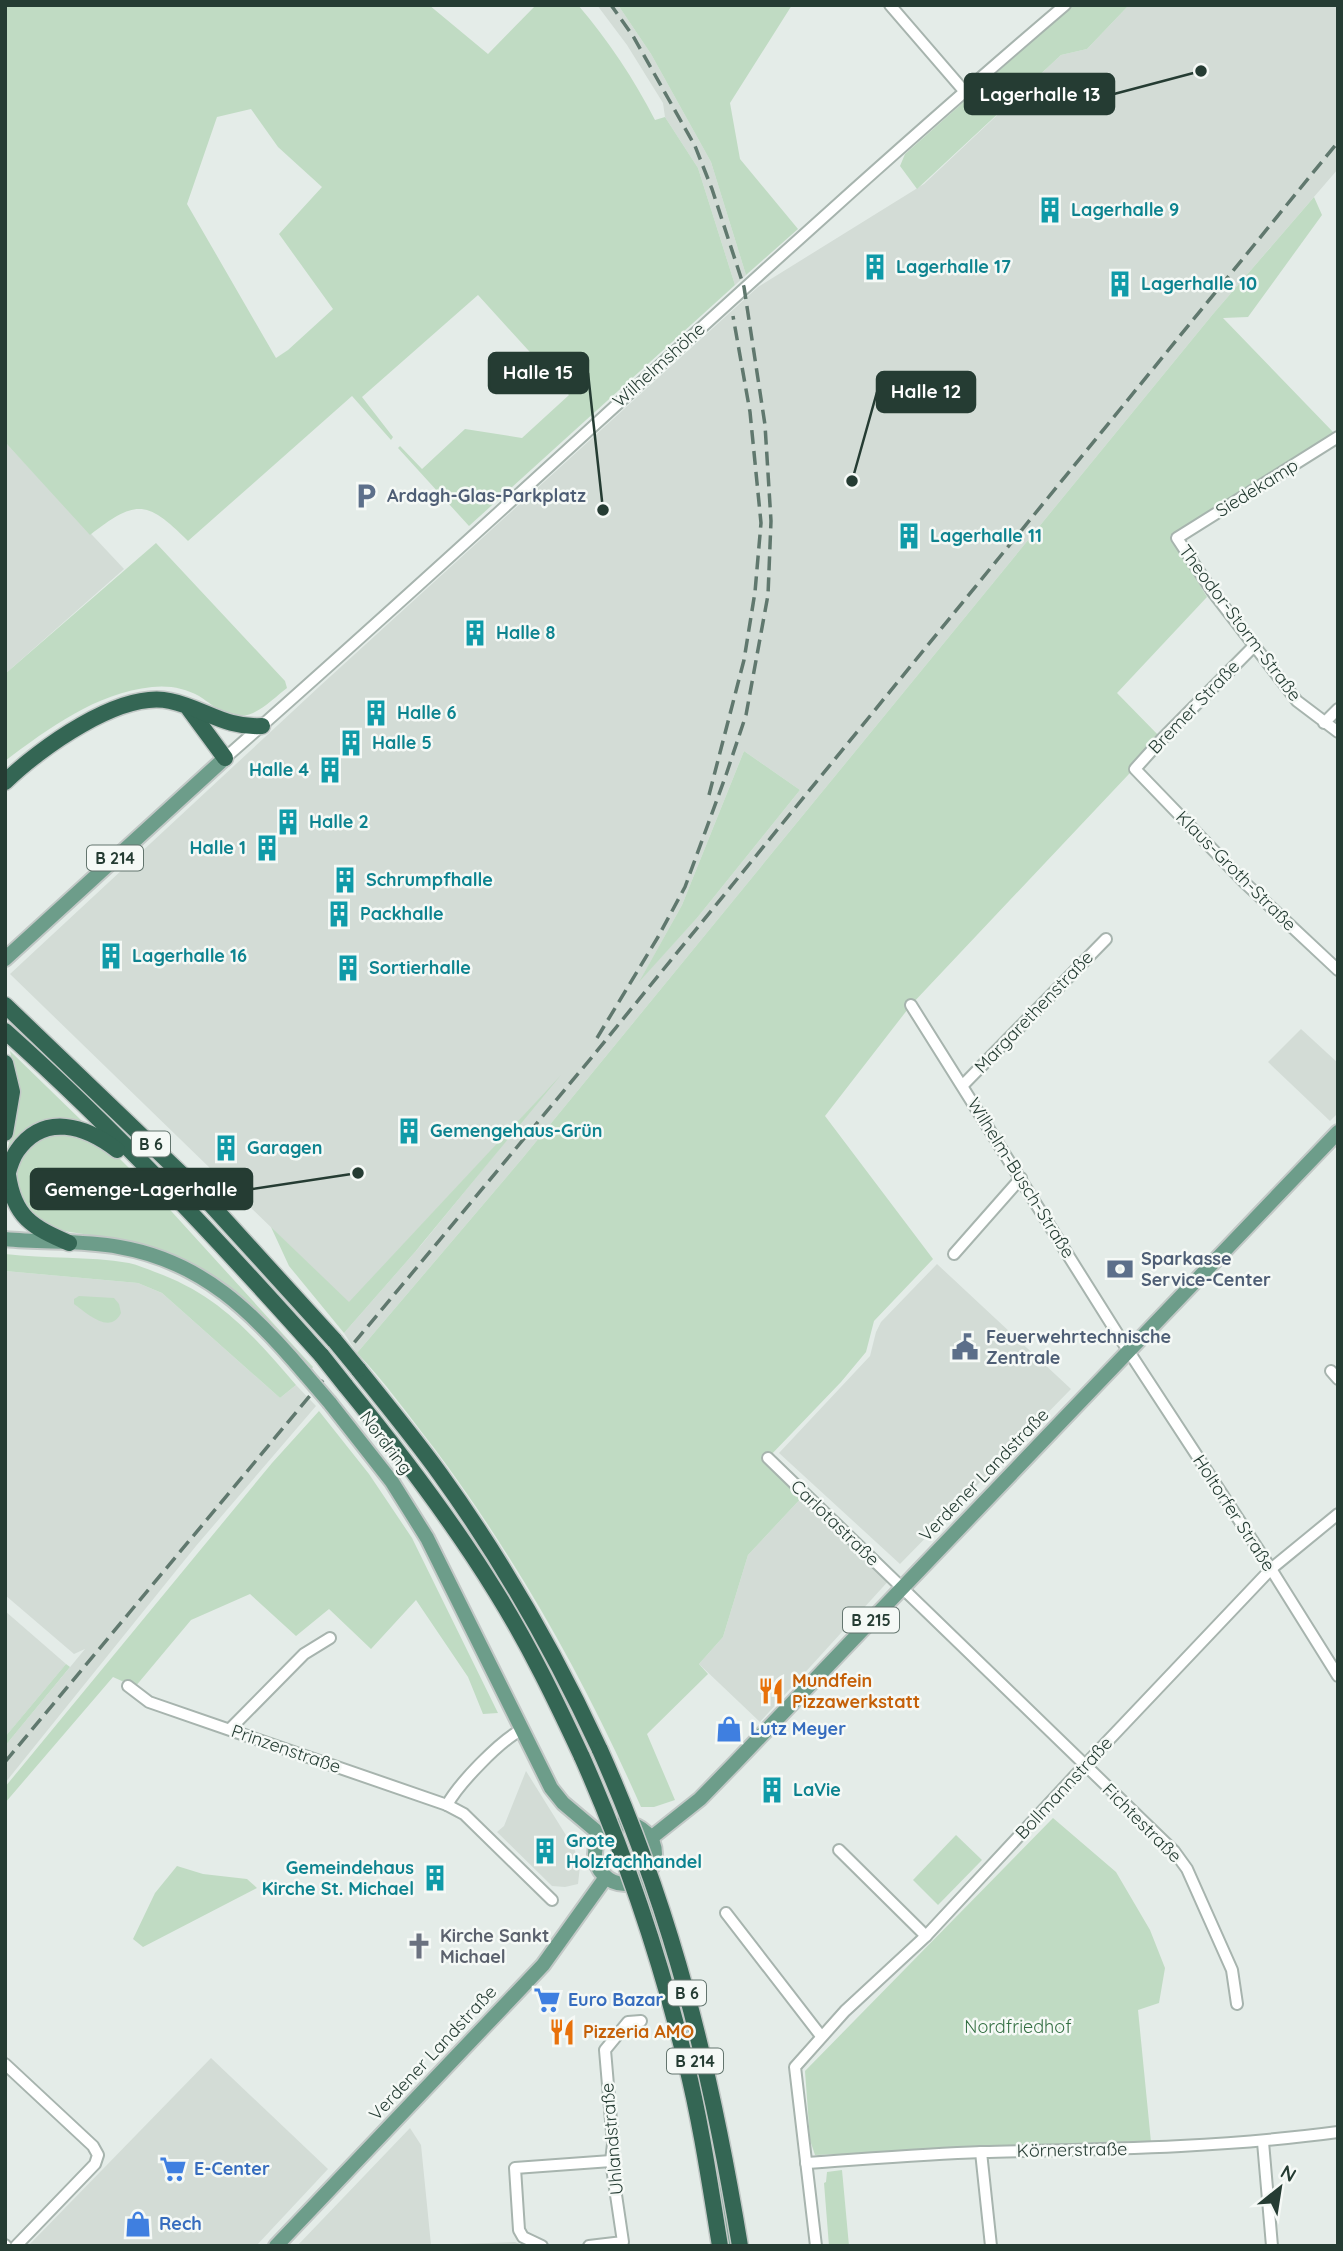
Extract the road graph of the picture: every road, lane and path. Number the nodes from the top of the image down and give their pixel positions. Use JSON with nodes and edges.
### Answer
{"nodes":[{"id":1,"x":890,"y":5,"type":"edge"},
{"id":2,"x":1059,"y":7,"type":"edge"},
{"id":3,"x":965,"y":92,"type":"junction"},
{"id":4,"x":1338,"y":437,"type":"edge"},
{"id":5,"x":1177,"y":538,"type":"joint"},
{"id":6,"x":1254,"y":646,"type":"junction"},
{"id":7,"x":187,"y":707,"type":"junction"},
{"id":8,"x":1338,"y":709,"type":"edge"},
{"id":9,"x":1324,"y":723,"type":"junction"},
{"id":10,"x":262,"y":726,"type":"junction"},
{"id":11,"x":1338,"y":732,"type":"edge"},
{"id":12,"x":225,"y":758,"type":"junction"},
{"id":13,"x":1135,"y":769,"type":"joint"},
{"id":14,"x":5,"y":782,"type":"edge"},
{"id":15,"x":1105,"y":939,"type":"dead end"},
{"id":16,"x":5,"y":959,"type":"edge"},
{"id":17,"x":1338,"y":970,"type":"edge"},
{"id":18,"x":5,"y":1005,"type":"edge"},
{"id":19,"x":911,"y":1005,"type":"dead end"},
{"id":20,"x":5,"y":1031,"type":"edge"},
{"id":21,"x":5,"y":1063,"type":"edge"},
{"id":22,"x":963,"y":1085,"type":"junction"},
{"id":23,"x":1338,"y":1132,"type":"edge"},
{"id":24,"x":5,"y":1133,"type":"edge"},
{"id":25,"x":1021,"y":1178,"type":"junction"},
{"id":26,"x":6,"y":1179,"type":"edge"},
{"id":27,"x":168,"y":1189,"type":"junction"},
{"id":28,"x":5,"y":1239,"type":"edge"},
{"id":29,"x":69,"y":1243,"type":"junction"},
{"id":30,"x":954,"y":1254,"type":"dead end"},
{"id":31,"x":1129,"y":1351,"type":"junction"},
{"id":32,"x":768,"y":1458,"type":"dead end"},
{"id":33,"x":1338,"y":1514,"type":"edge"},
{"id":34,"x":1271,"y":1569,"type":"junction"},
{"id":35,"x":903,"y":1587,"type":"junction"},
{"id":36,"x":330,"y":1638,"type":"dead end"},
{"id":37,"x":1338,"y":1676,"type":"edge"},
{"id":38,"x":128,"y":1686,"type":"dead end"},
{"id":39,"x":230,"y":1729,"type":"junction"},
{"id":40,"x":522,"y":1730,"type":"junction"},
{"id":41,"x":1085,"y":1765,"type":"junction"},
{"id":42,"x":447,"y":1805,"type":"junction"},
{"id":43,"x":601,"y":1835,"type":"junction"},
{"id":44,"x":651,"y":1838,"type":"junction"},
{"id":45,"x":839,"y":1850,"type":"dead end"},
{"id":46,"x":606,"y":1877,"type":"junction"},
{"id":47,"x":642,"y":1880,"type":"junction"},
{"id":48,"x":552,"y":1900,"type":"dead end"},
{"id":49,"x":726,"y":1913,"type":"dead end"},
{"id":50,"x":926,"y":1936,"type":"junction"},
{"id":51,"x":1237,"y":2004,"type":"dead end"},
{"id":52,"x":641,"y":2021,"type":"dead end"},
{"id":53,"x":821,"y":2036,"type":"junction"},
{"id":54,"x":5,"y":2064,"type":"edge"},
{"id":55,"x":1338,"y":2132,"type":"edge"},
{"id":56,"x":1263,"y":2142,"type":"junction"},
{"id":57,"x":981,"y":2152,"type":"junction"},
{"id":58,"x":611,"y":2161,"type":"junction"},
{"id":59,"x":806,"y":2163,"type":"junction"},
{"id":60,"x":16,"y":2246,"type":"edge"},
{"id":61,"x":276,"y":2246,"type":"edge"},
{"id":62,"x":542,"y":2246,"type":"edge"},
{"id":63,"x":589,"y":2246,"type":"edge"},
{"id":64,"x":720,"y":2246,"type":"edge"},
{"id":65,"x":730,"y":2246,"type":"edge"},
{"id":66,"x":740,"y":2246,"type":"edge"},
{"id":67,"x":816,"y":2246,"type":"edge"},
{"id":68,"x":991,"y":2246,"type":"edge"},
{"id":69,"x":1272,"y":2246,"type":"edge"}],
"edges":[{"from":1,"to":3,"type":"street"},
{"from":2,"to":3,"type":"street","name":"Wilhelmshöhe"},
{"from":3,"to":10,"type":"street","name":"Wilhelmshöhe"},
{"from":4,"to":5,"type":"street","name":"Siedekamp"},
{"from":5,"to":6,"type":"street","name":"Theodor-Storm-Straße"},
{"from":6,"to":9,"type":"street","name":"Theodor-Storm-Straße"},
{"from":6,"to":13,"type":"street","name":"Bremer Straße"},
{"from":7,"to":10,"type":"highway"},
{"from":7,"to":12,"type":"highway"},
{"from":7,"to":14,"type":"highway"},
{"from":8,"to":9,"type":"street"},
{"from":9,"to":11,"type":"street","name":"Theodor-Storm-Straße"},
{"from":10,"to":12,"type":"street","name":"Wilhelmshöhe"},
{"from":12,"to":16,"type":"main road","number":"B 214"},
{"from":13,"to":17,"type":"street","name":"Klaus-Groth-Straße"},
{"from":15,"to":22,"type":"street","name":"Margarethenstraße"},
{"from":18,"to":66,"type":"highway","number":"B 6","bridge":true},
{"from":19,"to":22,"type":"street","name":"Wilhelm-Busch-Straße"},
{"from":20,"to":27,"type":"highway","number":"B 6"},
{"from":21,"to":24,"type":"highway"},
{"from":22,"to":25,"type":"street","name":"Wilhelm-Busch-Straße"},
{"from":23,"to":31,"type":"main road","name":"Verdener Landstraße","number":"B 215"},
{"from":25,"to":30,"type":"street"},
{"from":25,"to":31,"type":"street","name":"Wilhelm-Busch-Straße"},
{"from":26,"to":27,"type":"highway","number":"B 6"},
{"from":26,"to":29,"type":"highway","number":"B 6"},
{"from":27,"to":64,"type":"highway","number":"B 6","bridge":true},
{"from":28,"to":29,"type":"main road","name":"Nordring"},
{"from":29,"to":40,"type":"main road","name":"Nordring","bridge":true},
{"from":31,"to":34,"type":"street","name":"Holtorfer Straße"},
{"from":31,"to":35,"type":"main road","name":"Verdener Landstraße","number":"B 215"},
{"from":32,"to":35,"type":"street","name":"Carlotastraße"},
{"from":33,"to":34,"type":"street","name":"Bollmannstraße"},
{"from":34,"to":37,"type":"street","name":"Holtorfer Straße"},
{"from":34,"to":41,"type":"street","name":"Bollmannstraße"},
{"from":35,"to":41,"type":"street","name":"Fichtestraße"},
{"from":35,"to":44,"type":"main road","name":"Verdener Landstraße","number":"B 215"},
{"from":36,"to":39,"type":"street"},
{"from":38,"to":39,"type":"street","name":"Prinzenstraße"},
{"from":39,"to":42,"type":"street","name":"Prinzenstraße"},
{"from":40,"to":42,"type":"street"},
{"from":40,"to":43,"type":"main road","name":"Nordring"},
{"from":41,"to":50,"type":"street","name":"Bollmannstraße"},
{"from":41,"to":51,"type":"street","name":"Fichtestraße"},
{"from":42,"to":48,"type":"street","name":"Prinzenstraße"},
{"from":43,"to":44,"type":"main road"},
{"from":43,"to":46,"type":"main road"},
{"from":44,"to":47,"type":"main road"},
{"from":45,"to":50,"type":"street"},
{"from":46,"to":47,"type":"main road"},
{"from":46,"to":61,"type":"main road","name":"Verdener Landstraße"},
{"from":47,"to":65,"type":"main road","number":"B 214"},
{"from":49,"to":53,"type":"street"},
{"from":50,"to":53,"type":"street","name":"Bollmannstraße"},
{"from":52,"to":58,"type":"street","name":"Uhlandstraße"},
{"from":53,"to":59,"type":"street","name":"Bollmannstraße"},
{"from":54,"to":60,"type":"street"},
{"from":55,"to":56,"type":"street","name":"Körnerstraße"},
{"from":56,"to":57,"type":"street","name":"Körnerstraße"},
{"from":56,"to":69,"type":"street"},
{"from":57,"to":59,"type":"street","name":"Körnerstraße"},
{"from":57,"to":68,"type":"street"},
{"from":58,"to":62,"type":"street"},
{"from":58,"to":63,"type":"street","name":"Uhlandstraße"},
{"from":59,"to":67,"type":"street"}]}
